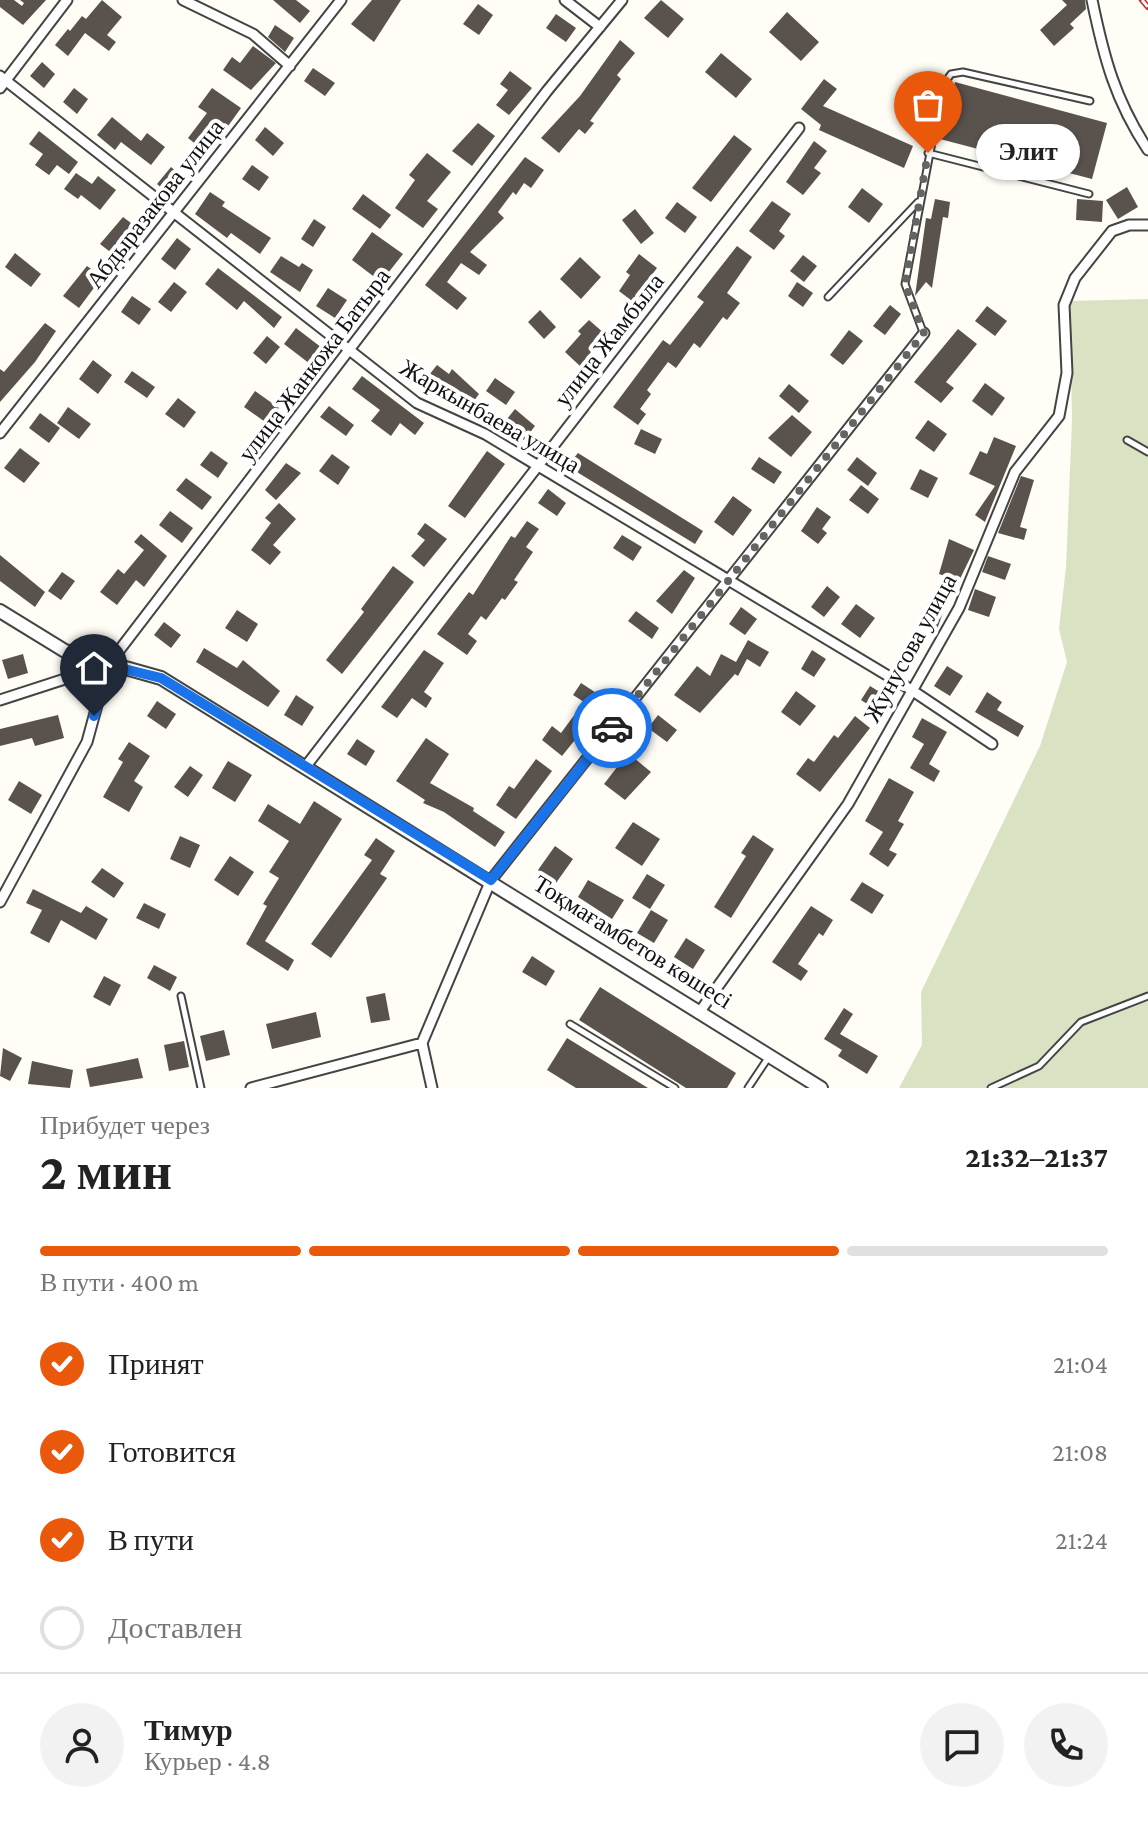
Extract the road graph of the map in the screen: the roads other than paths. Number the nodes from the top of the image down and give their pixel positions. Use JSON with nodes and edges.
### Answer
{"nodes":[{"id":1,"x":67,"y":0,"type":"edge"},
{"id":2,"x":183,"y":0,"type":"edge"},
{"id":3,"x":341,"y":0,"type":"edge"},
{"id":4,"x":565,"y":0,"type":"edge"},
{"id":5,"x":622,"y":0,"type":"edge"},
{"id":6,"x":1092,"y":0,"type":"edge"},
{"id":7,"x":600,"y":27,"type":"junction"},
{"id":8,"x":290,"y":66,"type":"junction"},
{"id":9,"x":4,"y":78,"type":"edge"},
{"id":10,"x":0,"y":88,"type":"edge"},
{"id":11,"x":1090,"y":101,"type":"dead end"},
{"id":12,"x":799,"y":128,"type":"dead end"},
{"id":13,"x":1148,"y":150,"type":"edge"},
{"id":14,"x":928,"y":153,"type":"junction"},
{"id":15,"x":1089,"y":194,"type":"dead end"},
{"id":16,"x":919,"y":201,"type":"junction"},
{"id":17,"x":173,"y":214,"type":"junction"},
{"id":18,"x":1148,"y":225,"type":"edge"},
{"id":19,"x":828,"y":297,"type":"dead end"},
{"id":20,"x":924,"y":333,"type":"joint"},
{"id":21,"x":349,"y":352,"type":"junction"},
{"id":22,"x":0,"y":433,"type":"edge"},
{"id":23,"x":1127,"y":440,"type":"dead end"},
{"id":24,"x":1148,"y":452,"type":"edge"},
{"id":25,"x":537,"y":466,"type":"junction"},
{"id":26,"x":728,"y":581,"type":"junction"},
{"id":27,"x":0,"y":611,"type":"edge"},
{"id":28,"x":108,"y":665,"type":"junction"},
{"id":29,"x":910,"y":689,"type":"junction"},
{"id":30,"x":0,"y":700,"type":"edge"},
{"id":31,"x":992,"y":744,"type":"dead end"},
{"id":32,"x":306,"y":766,"type":"junction"},
{"id":33,"x":491,"y":880,"type":"junction"},
{"id":34,"x":0,"y":902,"type":"edge"},
{"id":35,"x":181,"y":996,"type":"dead end"},
{"id":36,"x":1148,"y":996,"type":"edge"},
{"id":37,"x":701,"y":1010,"type":"junction"},
{"id":38,"x":570,"y":1024,"type":"dead end"},
{"id":39,"x":422,"y":1043,"type":"junction"},
{"id":40,"x":771,"y":1054,"type":"junction"},
{"id":41,"x":201,"y":1088,"type":"edge"},
{"id":42,"x":251,"y":1088,"type":"edge"},
{"id":43,"x":432,"y":1088,"type":"edge"},
{"id":44,"x":675,"y":1088,"type":"edge"},
{"id":45,"x":748,"y":1088,"type":"edge"},
{"id":46,"x":821,"y":1088,"type":"edge"},
{"id":47,"x":991,"y":1088,"type":"edge"}],
"edges":[{"from":1,"to":9,"type":"street"},
{"from":2,"to":8,"type":"street"},
{"from":3,"to":8,"type":"street","name":"Абдыразакова улица"},
{"from":4,"to":7,"type":"street"},
{"from":5,"to":7,"type":"street","name":"улица Жанкожа Батыра"},
{"from":6,"to":13,"type":"street"},
{"from":7,"to":21,"type":"street","name":"улица Жанкожа Батыра"},
{"from":8,"to":17,"type":"street","name":"Абдыразакова улица"},
{"from":9,"to":10,"type":"street"},
{"from":9,"to":17,"type":"street","name":"Жаркынбаева улица"},
{"from":11,"to":14,"type":"lane"},
{"from":12,"to":25,"type":"street","name":"улица Жамбыла"},
{"from":14,"to":15,"type":"lane"},
{"from":14,"to":16,"type":"lane"},
{"from":16,"to":19,"type":"lane"},
{"from":16,"to":20,"type":"lane"},
{"from":17,"to":21,"type":"street","name":"Жаркынбаева улица"},
{"from":17,"to":22,"type":"street","name":"Абдыразакова улица"},
{"from":18,"to":29,"type":"street","name":"Жунусова улица"},
{"from":20,"to":26,"type":"street"},
{"from":21,"to":25,"type":"street","name":"Жаркынбаева улица"},
{"from":21,"to":28,"type":"street","name":"улица Жанкожа Батыра"},
{"from":23,"to":24,"type":"lane"},
{"from":25,"to":26,"type":"street","name":"Жаркынбаева улица"},
{"from":25,"to":32,"type":"street","name":"улица Жамбыла"},
{"from":26,"to":29,"type":"street","name":"Жаркынбаева улица"},
{"from":26,"to":33,"type":"street"},
{"from":27,"to":28,"type":"street","name":"Тоқмағамбетов көшесі"},
{"from":28,"to":30,"type":"street"},
{"from":28,"to":32,"type":"street","name":"Тоқмағамбетов көшесі"},
{"from":28,"to":34,"type":"street"},
{"from":29,"to":31,"type":"street","name":"Жаркынбаева улица"},
{"from":29,"to":37,"type":"street","name":"Жунусова улица"},
{"from":32,"to":33,"type":"street","name":"Тоқмағамбетов көшесі"},
{"from":33,"to":37,"type":"street","name":"Тоқмағамбетов көшесі"},
{"from":33,"to":39,"type":"street"},
{"from":35,"to":41,"type":"lane"},
{"from":36,"to":47,"type":"lane"},
{"from":37,"to":40,"type":"street","name":"Тоқмағамбетов көшесі"},
{"from":38,"to":44,"type":"lane"},
{"from":39,"to":42,"type":"street"},
{"from":39,"to":43,"type":"street"},
{"from":40,"to":45,"type":"lane"},
{"from":40,"to":46,"type":"street","name":"Тоқмағамбетов көшесі"}]}
